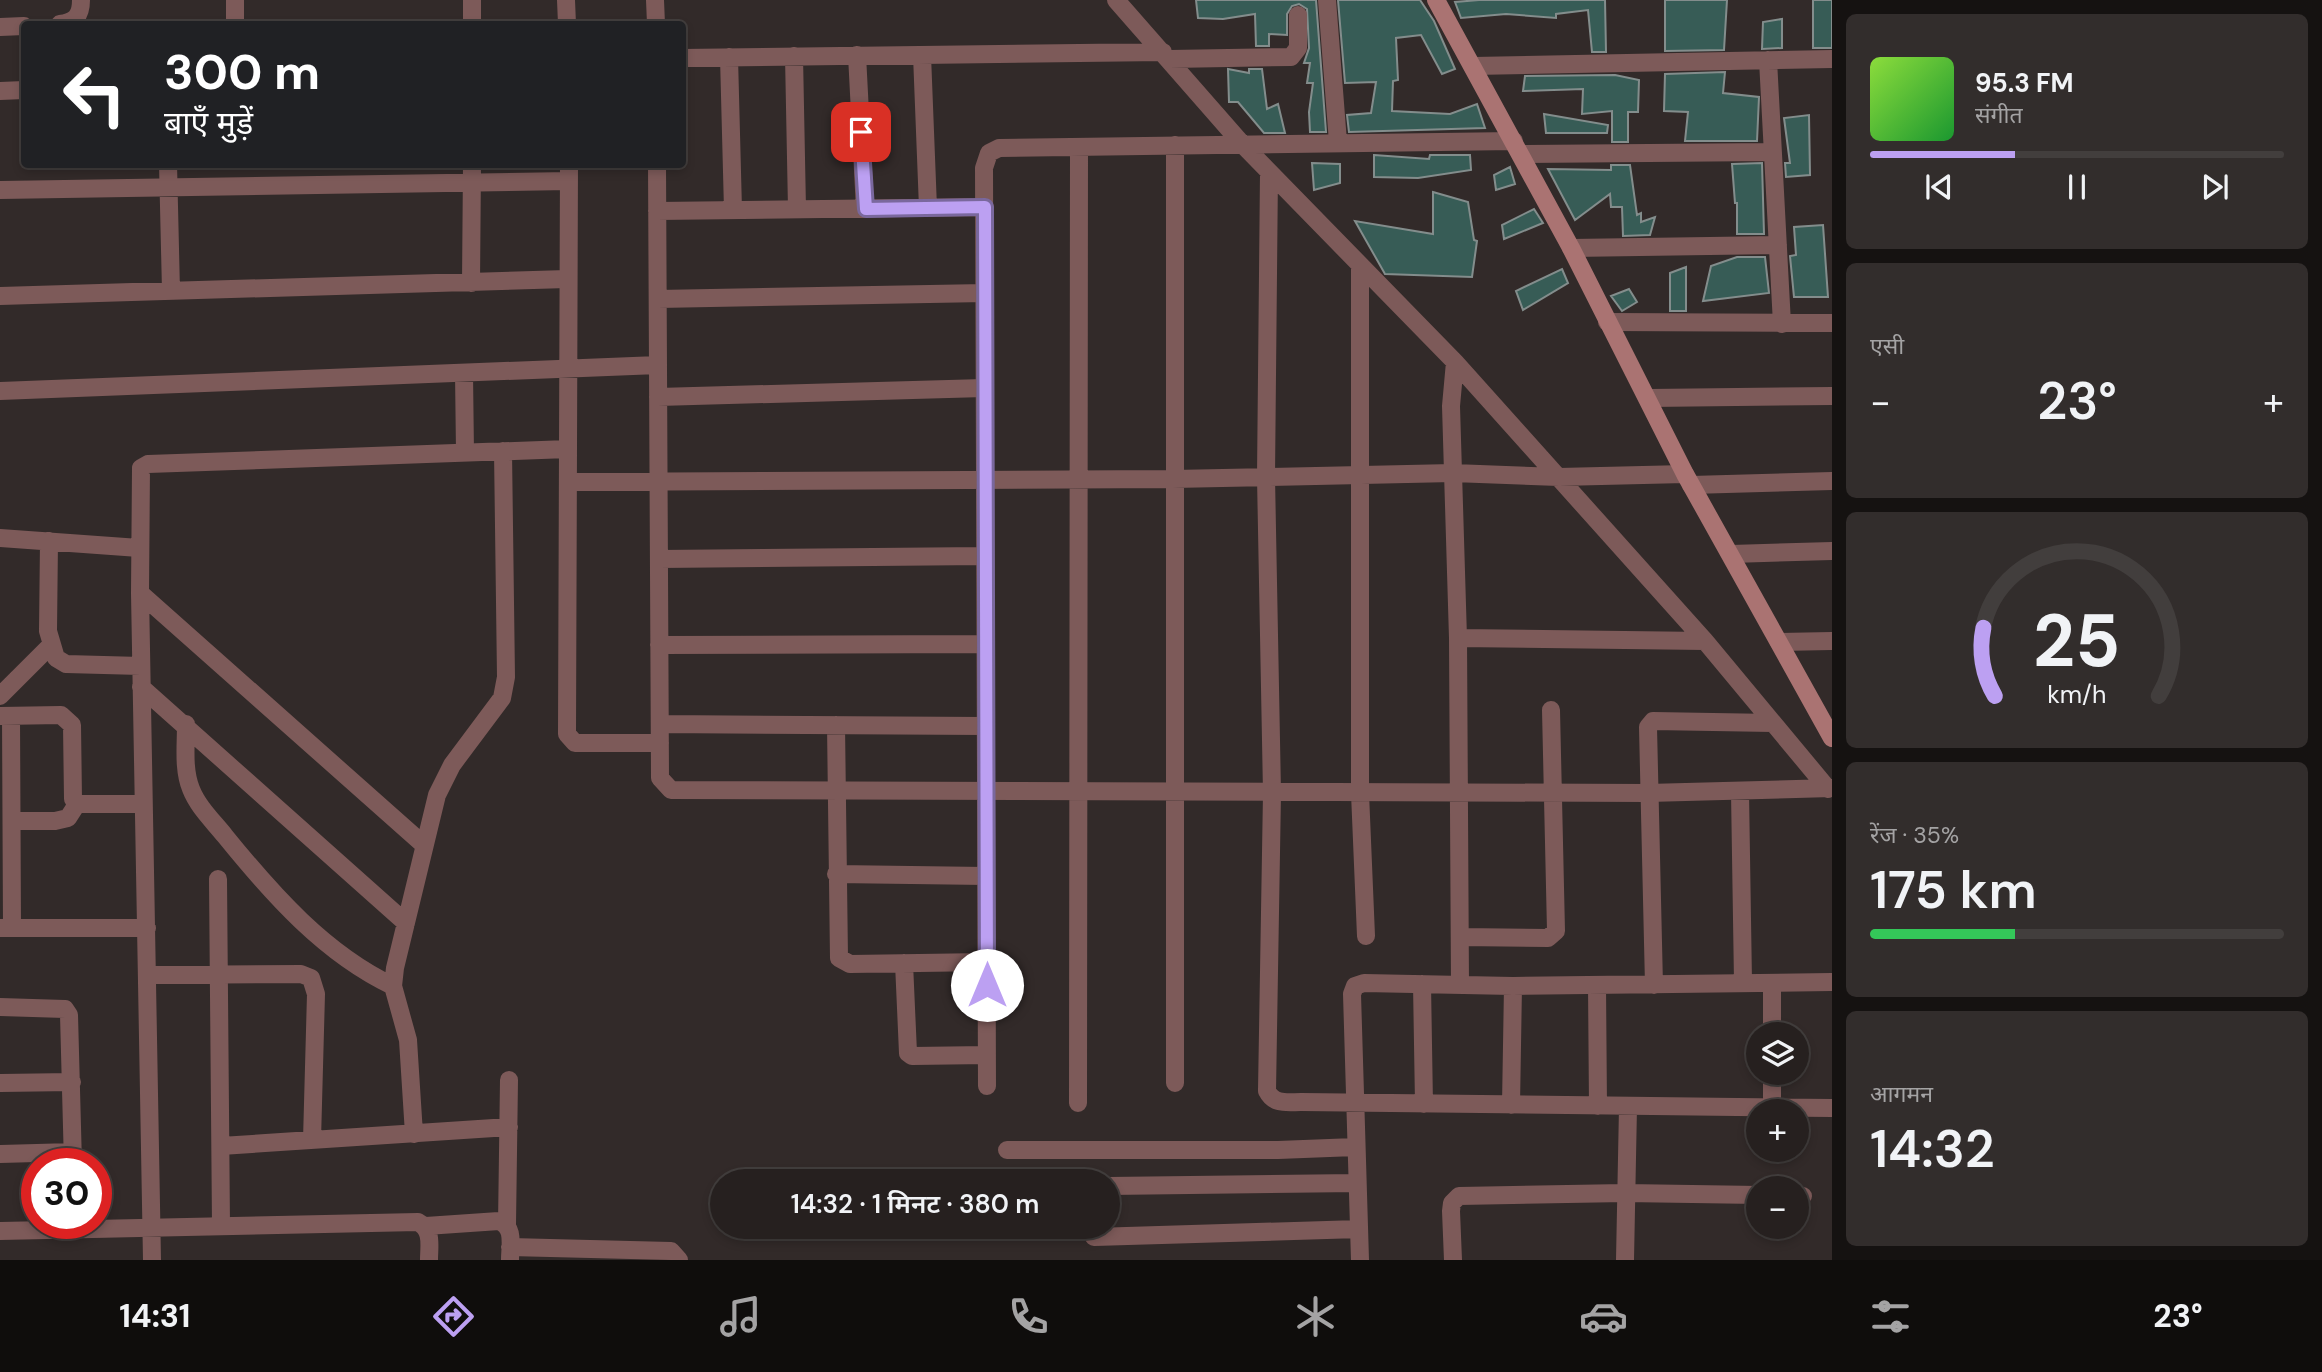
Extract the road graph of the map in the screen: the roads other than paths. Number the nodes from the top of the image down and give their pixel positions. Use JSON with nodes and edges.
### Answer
{"nodes":[{"id":1,"x":81,"y":0,"type":"edge"},
{"id":2,"x":235,"y":0,"type":"edge"},
{"id":3,"x":472,"y":0,"type":"edge"},
{"id":4,"x":566,"y":0,"type":"edge"},
{"id":5,"x":655,"y":0,"type":"edge"},
{"id":6,"x":1116,"y":0,"type":"edge"},
{"id":7,"x":1327,"y":0,"type":"edge"},
{"id":8,"x":1436,"y":0,"type":"edge"},
{"id":9,"x":1298,"y":15,"type":"dead end"},
{"id":10,"x":67,"y":21,"type":"edge"},
{"id":11,"x":236,"y":21,"type":"edge"},
{"id":12,"x":472,"y":21,"type":"edge"},
{"id":13,"x":567,"y":21,"type":"edge"},
{"id":14,"x":656,"y":21,"type":"edge"},
{"id":15,"x":21,"y":26,"type":"edge"},
{"id":16,"x":0,"y":27,"type":"edge"},
{"id":17,"x":857,"y":55,"type":"junction"},
{"id":18,"x":922,"y":55,"type":"junction"},
{"id":19,"x":794,"y":56,"type":"junction"},
{"id":20,"x":1166,"y":56,"type":"junction"},
{"id":21,"x":729,"y":57,"type":"junction"},
{"id":22,"x":686,"y":58,"type":"edge"},
{"id":23,"x":1832,"y":59,"type":"edge"},
{"id":24,"x":1768,"y":60,"type":"junction"},
{"id":25,"x":1473,"y":66,"type":"junction"},
{"id":26,"x":21,"y":90,"type":"edge"},
{"id":27,"x":0,"y":91,"type":"edge"},
{"id":28,"x":1338,"y":142,"type":"junction"},
{"id":29,"x":1175,"y":145,"type":"junction"},
{"id":30,"x":1243,"y":145,"type":"junction"},
{"id":31,"x":1079,"y":147,"type":"junction"},
{"id":32,"x":1517,"y":148,"type":"junction"},
{"id":33,"x":1773,"y":152,"type":"junction"},
{"id":34,"x":167,"y":168,"type":"edge"},
{"id":35,"x":657,"y":168,"type":"edge"},
{"id":36,"x":1269,"y":172,"type":"junction"},
{"id":37,"x":569,"y":173,"type":"edge"},
{"id":38,"x":472,"y":174,"type":"edge"},
{"id":39,"x":168,"y":187,"type":"junction"},
{"id":40,"x":0,"y":190,"type":"edge"},
{"id":41,"x":985,"y":207,"type":"junction"},
{"id":42,"x":928,"y":208,"type":"junction"},
{"id":43,"x":797,"y":209,"type":"junction"},
{"id":44,"x":866,"y":209,"type":"junction"},
{"id":45,"x":733,"y":210,"type":"junction"},
{"id":46,"x":657,"y":211,"type":"junction"},
{"id":47,"x":1778,"y":245,"type":"junction"},
{"id":48,"x":1571,"y":247,"type":"junction"},
{"id":49,"x":1360,"y":265,"type":"junction"},
{"id":50,"x":567,"y":279,"type":"junction"},
{"id":51,"x":471,"y":283,"type":"junction"},
{"id":52,"x":171,"y":291,"type":"junction"},
{"id":53,"x":985,"y":293,"type":"junction"},
{"id":54,"x":0,"y":296,"type":"edge"},
{"id":55,"x":658,"y":299,"type":"junction"},
{"id":56,"x":1607,"y":322,"type":"junction"},
{"id":57,"x":1832,"y":323,"type":"edge"},
{"id":58,"x":1782,"y":324,"type":"junction"},
{"id":59,"x":1455,"y":362,"type":"junction"},
{"id":60,"x":658,"y":365,"type":"junction"},
{"id":61,"x":567,"y":369,"type":"junction"},
{"id":62,"x":464,"y":373,"type":"junction"},
{"id":63,"x":984,"y":388,"type":"junction"},
{"id":64,"x":0,"y":391,"type":"edge"},
{"id":65,"x":1832,"y":396,"type":"edge"},
{"id":66,"x":659,"y":397,"type":"junction"},
{"id":67,"x":1649,"y":398,"type":"junction"},
{"id":68,"x":568,"y":449,"type":"junction"},
{"id":69,"x":503,"y":452,"type":"junction"},
{"id":70,"x":465,"y":453,"type":"junction"},
{"id":71,"x":1453,"y":473,"type":"junction"},
{"id":72,"x":1360,"y":474,"type":"junction"},
{"id":73,"x":1266,"y":477,"type":"junction"},
{"id":74,"x":1559,"y":477,"type":"junction"},
{"id":75,"x":1078,"y":479,"type":"junction"},
{"id":76,"x":1173,"y":479,"type":"junction"},
{"id":77,"x":984,"y":480,"type":"junction"},
{"id":78,"x":1688,"y":480,"type":"junction"},
{"id":79,"x":659,"y":481,"type":"junction"},
{"id":80,"x":1832,"y":481,"type":"edge"},
{"id":81,"x":568,"y":482,"type":"junction"},
{"id":82,"x":0,"y":538,"type":"edge"},
{"id":83,"x":49,"y":541,"type":"junction"},
{"id":84,"x":139,"y":548,"type":"junction"},
{"id":85,"x":1832,"y":551,"type":"edge"},
{"id":86,"x":1731,"y":554,"type":"junction"},
{"id":87,"x":984,"y":556,"type":"junction"},
{"id":88,"x":659,"y":559,"type":"junction"},
{"id":89,"x":140,"y":593,"type":"junction"},
{"id":90,"x":1458,"y":638,"type":"junction"},
{"id":91,"x":1705,"y":641,"type":"junction"},
{"id":92,"x":1832,"y":641,"type":"edge"},
{"id":93,"x":1779,"y":642,"type":"junction"},
{"id":94,"x":659,"y":645,"type":"junction"},
{"id":95,"x":984,"y":645,"type":"junction"},
{"id":96,"x":50,"y":646,"type":"junction"},
{"id":97,"x":141,"y":666,"type":"junction"},
{"id":98,"x":141,"y":687,"type":"junction"},
{"id":99,"x":0,"y":696,"type":"edge"},
{"id":100,"x":1551,"y":710,"type":"dead end"},
{"id":101,"x":5,"y":716,"type":"edge"},
{"id":102,"x":1773,"y":723,"type":"junction"},
{"id":103,"x":186,"y":724,"type":"junction"},
{"id":104,"x":660,"y":724,"type":"junction"},
{"id":105,"x":836,"y":725,"type":"junction"},
{"id":106,"x":985,"y":726,"type":"junction"},
{"id":107,"x":1830,"y":730,"type":"edge"},
{"id":108,"x":660,"y":743,"type":"junction"},
{"id":109,"x":1830,"y":789,"type":"edge"},
{"id":110,"x":836,"y":792,"type":"junction"},
{"id":111,"x":986,"y":792,"type":"junction"},
{"id":112,"x":1079,"y":792,"type":"junction"},
{"id":113,"x":1173,"y":792,"type":"junction"},
{"id":114,"x":1457,"y":792,"type":"junction"},
{"id":115,"x":1740,"y":792,"type":"junction"},
{"id":116,"x":1272,"y":793,"type":"junction"},
{"id":117,"x":1360,"y":793,"type":"junction"},
{"id":118,"x":1553,"y":793,"type":"junction"},
{"id":119,"x":1648,"y":793,"type":"junction"},
{"id":120,"x":76,"y":804,"type":"junction"},
{"id":121,"x":143,"y":804,"type":"junction"},
{"id":122,"x":12,"y":821,"type":"junction"},
{"id":123,"x":424,"y":845,"type":"junction"},
{"id":124,"x":836,"y":874,"type":"junction"},
{"id":125,"x":986,"y":876,"type":"junction"},
{"id":126,"x":218,"y":879,"type":"dead end"},
{"id":127,"x":405,"y":923,"type":"junction"},
{"id":128,"x":6,"y":928,"type":"edge"},
{"id":129,"x":147,"y":928,"type":"junction"},
{"id":130,"x":1366,"y":936,"type":"dead end"},
{"id":131,"x":1460,"y":937,"type":"junction"},
{"id":132,"x":987,"y":962,"type":"junction"},
{"id":133,"x":904,"y":963,"type":"junction"},
{"id":134,"x":149,"y":975,"type":"junction"},
{"id":135,"x":220,"y":975,"type":"junction"},
{"id":136,"x":1743,"y":982,"type":"junction"},
{"id":137,"x":1832,"y":982,"type":"edge"},
{"id":138,"x":1422,"y":984,"type":"junction"},
{"id":139,"x":1772,"y":984,"type":"junction"},
{"id":140,"x":1460,"y":985,"type":"junction"},
{"id":141,"x":1597,"y":985,"type":"junction"},
{"id":142,"x":1654,"y":985,"type":"junction"},
{"id":143,"x":393,"y":986,"type":"junction"},
{"id":144,"x":1513,"y":986,"type":"junction"},
{"id":145,"x":0,"y":1007,"type":"edge"},
{"id":146,"x":1772,"y":1022,"type":"edge"},
{"id":147,"x":987,"y":1055,"type":"junction"},
{"id":148,"x":509,"y":1080,"type":"dead end"},
{"id":149,"x":72,"y":1082,"type":"junction"},
{"id":150,"x":0,"y":1083,"type":"edge"},
{"id":151,"x":1175,"y":1083,"type":"dead end"},
{"id":152,"x":987,"y":1086,"type":"dead end"},
{"id":153,"x":1355,"y":1102,"type":"junction"},
{"id":154,"x":1078,"y":1103,"type":"dead end"},
{"id":155,"x":1424,"y":1104,"type":"junction"},
{"id":156,"x":1511,"y":1105,"type":"junction"},
{"id":157,"x":1598,"y":1106,"type":"junction"},
{"id":158,"x":1628,"y":1107,"type":"junction"},
{"id":159,"x":1746,"y":1107,"type":"edge"},
{"id":160,"x":1809,"y":1108,"type":"edge"},
{"id":161,"x":1832,"y":1108,"type":"edge"},
{"id":162,"x":509,"y":1127,"type":"junction"},
{"id":163,"x":414,"y":1133,"type":"junction"},
{"id":164,"x":312,"y":1140,"type":"junction"},
{"id":165,"x":221,"y":1146,"type":"junction"},
{"id":166,"x":1355,"y":1147,"type":"junction"},
{"id":167,"x":73,"y":1148,"type":"edge"},
{"id":168,"x":1007,"y":1150,"type":"dead end"},
{"id":169,"x":0,"y":1154,"type":"edge"},
{"id":170,"x":21,"y":1155,"type":"edge"},
{"id":171,"x":1357,"y":1183,"type":"junction"},
{"id":172,"x":1120,"y":1186,"type":"edge"},
{"id":173,"x":1625,"y":1193,"type":"junction"},
{"id":174,"x":1746,"y":1195,"type":"edge"},
{"id":175,"x":507,"y":1224,"type":"junction"},
{"id":176,"x":222,"y":1226,"type":"junction"},
{"id":177,"x":426,"y":1226,"type":"junction"},
{"id":178,"x":112,"y":1227,"type":"edge"},
{"id":179,"x":152,"y":1228,"type":"junction"},
{"id":180,"x":1359,"y":1229,"type":"junction"},
{"id":181,"x":21,"y":1230,"type":"edge"},
{"id":182,"x":0,"y":1231,"type":"edge"},
{"id":183,"x":1120,"y":1236,"type":"edge"},
{"id":184,"x":510,"y":1253,"type":"edge"},
{"id":185,"x":152,"y":1260,"type":"edge"},
{"id":186,"x":429,"y":1260,"type":"edge"},
{"id":187,"x":679,"y":1260,"type":"edge"},
{"id":188,"x":1360,"y":1260,"type":"edge"},
{"id":189,"x":1453,"y":1260,"type":"edge"},
{"id":190,"x":1625,"y":1260,"type":"edge"}],
"edges":[{"from":1,"to":10,"type":"street"},
{"from":2,"to":11,"type":"street"},
{"from":3,"to":12,"type":"street"},
{"from":4,"to":13,"type":"street"},
{"from":5,"to":14,"type":"street"},
{"from":6,"to":20,"type":"street"},
{"from":7,"to":28,"type":"street"},
{"from":8,"to":25,"type":"street"},
{"from":9,"to":20,"type":"street"},
{"from":15,"to":16,"type":"street"},
{"from":17,"to":18,"type":"street"},
{"from":17,"to":19,"type":"street"},
{"from":17,"to":44,"type":"street"},
{"from":18,"to":20,"type":"street"},
{"from":18,"to":42,"type":"street"},
{"from":19,"to":21,"type":"street"},
{"from":19,"to":43,"type":"street"},
{"from":20,"to":30,"type":"street"},
{"from":21,"to":22,"type":"street"},
{"from":21,"to":45,"type":"street"},
{"from":23,"to":24,"type":"street"},
{"from":24,"to":25,"type":"street"},
{"from":24,"to":33,"type":"street"},
{"from":25,"to":32,"type":"street"},
{"from":26,"to":27,"type":"street"},
{"from":28,"to":30,"type":"street"},
{"from":28,"to":32,"type":"street"},
{"from":29,"to":30,"type":"street"},
{"from":29,"to":31,"type":"street"},
{"from":29,"to":76,"type":"street"},
{"from":30,"to":36,"type":"street"},
{"from":31,"to":41,"type":"street"},
{"from":31,"to":75,"type":"street"},
{"from":32,"to":33,"type":"street"},
{"from":32,"to":48,"type":"street"},
{"from":33,"to":47,"type":"street"},
{"from":34,"to":39,"type":"street"},
{"from":35,"to":46,"type":"street"},
{"from":36,"to":49,"type":"street"},
{"from":36,"to":73,"type":"street"},
{"from":37,"to":38,"type":"street"},
{"from":37,"to":50,"type":"street"},
{"from":38,"to":39,"type":"street"},
{"from":38,"to":51,"type":"street"},
{"from":39,"to":40,"type":"street"},
{"from":39,"to":52,"type":"street"},
{"from":41,"to":42,"type":"street"},
{"from":41,"to":53,"type":"street"},
{"from":42,"to":44,"type":"street"},
{"from":43,"to":44,"type":"street"},
{"from":43,"to":45,"type":"street"},
{"from":45,"to":46,"type":"street"},
{"from":46,"to":55,"type":"street"},
{"from":47,"to":48,"type":"street"},
{"from":47,"to":58,"type":"street"},
{"from":48,"to":56,"type":"street"},
{"from":49,"to":59,"type":"street"},
{"from":49,"to":72,"type":"street"},
{"from":50,"to":51,"type":"street"},
{"from":50,"to":61,"type":"street"},
{"from":51,"to":52,"type":"street"},
{"from":52,"to":54,"type":"street"},
{"from":53,"to":55,"type":"street"},
{"from":53,"to":63,"type":"street"},
{"from":55,"to":60,"type":"street"},
{"from":56,"to":58,"type":"street"},
{"from":56,"to":67,"type":"street"},
{"from":57,"to":58,"type":"street"},
{"from":59,"to":71,"type":"street"},
{"from":59,"to":74,"type":"street"},
{"from":60,"to":61,"type":"street"},
{"from":60,"to":66,"type":"street"},
{"from":61,"to":62,"type":"street"},
{"from":61,"to":68,"type":"street"},
{"from":62,"to":64,"type":"street"},
{"from":62,"to":70,"type":"street"},
{"from":63,"to":66,"type":"street"},
{"from":63,"to":77,"type":"street"},
{"from":65,"to":67,"type":"street"},
{"from":66,"to":79,"type":"street"},
{"from":67,"to":78,"type":"street"},
{"from":68,"to":69,"type":"street"},
{"from":68,"to":81,"type":"street"},
{"from":69,"to":70,"type":"street"},
{"from":69,"to":123,"type":"street"},
{"from":70,"to":84,"type":"street"},
{"from":71,"to":72,"type":"street"},
{"from":71,"to":74,"type":"street"},
{"from":71,"to":90,"type":"street"},
{"from":72,"to":73,"type":"street"},
{"from":72,"to":117,"type":"street"},
{"from":73,"to":76,"type":"street"},
{"from":73,"to":116,"type":"street"},
{"from":74,"to":78,"type":"street"},
{"from":74,"to":91,"type":"street"},
{"from":75,"to":76,"type":"street"},
{"from":75,"to":77,"type":"street"},
{"from":75,"to":112,"type":"street"},
{"from":76,"to":113,"type":"street"},
{"from":77,"to":79,"type":"street"},
{"from":77,"to":87,"type":"street"},
{"from":78,"to":80,"type":"street"},
{"from":78,"to":86,"type":"street"},
{"from":79,"to":81,"type":"street"},
{"from":79,"to":88,"type":"street"},
{"from":81,"to":108,"type":"street"},
{"from":82,"to":83,"type":"street"},
{"from":83,"to":84,"type":"street"},
{"from":83,"to":96,"type":"street"},
{"from":84,"to":89,"type":"street"},
{"from":85,"to":86,"type":"street"},
{"from":86,"to":93,"type":"street"},
{"from":87,"to":88,"type":"street"},
{"from":87,"to":95,"type":"street"},
{"from":88,"to":94,"type":"street"},
{"from":89,"to":97,"type":"street"},
{"from":89,"to":123,"type":"street"},
{"from":90,"to":91,"type":"street"},
{"from":90,"to":114,"type":"street"},
{"from":91,"to":102,"type":"street"},
{"from":92,"to":93,"type":"street"},
{"from":93,"to":107,"type":"street"},
{"from":94,"to":95,"type":"street"},
{"from":94,"to":104,"type":"street"},
{"from":95,"to":106,"type":"street"},
{"from":96,"to":97,"type":"street"},
{"from":96,"to":99,"type":"street"},
{"from":97,"to":98,"type":"street"},
{"from":98,"to":103,"type":"street"},
{"from":98,"to":121,"type":"street"},
{"from":100,"to":118,"type":"street"},
{"from":101,"to":120,"type":"street"},
{"from":101,"to":122,"type":"street"},
{"from":102,"to":109,"type":"street"},
{"from":102,"to":119,"type":"street"},
{"from":103,"to":127,"type":"street"},
{"from":103,"to":143,"type":"street"},
{"from":104,"to":105,"type":"street"},
{"from":104,"to":108,"type":"street"},
{"from":105,"to":106,"type":"street"},
{"from":105,"to":110,"type":"street"},
{"from":106,"to":111,"type":"street"},
{"from":108,"to":110,"type":"street"},
{"from":109,"to":115,"type":"street"},
{"from":110,"to":111,"type":"street"},
{"from":110,"to":124,"type":"street"},
{"from":111,"to":112,"type":"street"},
{"from":111,"to":125,"type":"street"},
{"from":112,"to":113,"type":"street"},
{"from":112,"to":154,"type":"street"},
{"from":113,"to":116,"type":"street"},
{"from":113,"to":151,"type":"street"},
{"from":114,"to":117,"type":"street"},
{"from":114,"to":118,"type":"street"},
{"from":114,"to":131,"type":"street"},
{"from":115,"to":119,"type":"street"},
{"from":115,"to":136,"type":"street"},
{"from":116,"to":117,"type":"street"},
{"from":116,"to":153,"type":"street"},
{"from":117,"to":130,"type":"street"},
{"from":118,"to":119,"type":"street"},
{"from":118,"to":131,"type":"street"},
{"from":119,"to":142,"type":"street"},
{"from":120,"to":121,"type":"street"},
{"from":120,"to":122,"type":"street"},
{"from":121,"to":129,"type":"street"},
{"from":122,"to":128,"type":"street"},
{"from":123,"to":127,"type":"street"},
{"from":124,"to":125,"type":"street"},
{"from":124,"to":133,"type":"street"},
{"from":125,"to":132,"type":"street"},
{"from":126,"to":135,"type":"street"},
{"from":127,"to":143,"type":"street"},
{"from":128,"to":129,"type":"street"},
{"from":129,"to":134,"type":"street"},
{"from":131,"to":140,"type":"street"},
{"from":132,"to":133,"type":"street"},
{"from":132,"to":147,"type":"street"},
{"from":133,"to":147,"type":"street"},
{"from":134,"to":135,"type":"street"},
{"from":134,"to":179,"type":"street"},
{"from":135,"to":164,"type":"street"},
{"from":135,"to":165,"type":"street"},
{"from":136,"to":139,"type":"street"},
{"from":136,"to":142,"type":"street"},
{"from":137,"to":139,"type":"street"},
{"from":138,"to":140,"type":"street"},
{"from":138,"to":153,"type":"street"},
{"from":138,"to":155,"type":"street"},
{"from":139,"to":146,"type":"street"},
{"from":140,"to":144,"type":"street"},
{"from":141,"to":142,"type":"street"},
{"from":141,"to":144,"type":"street"},
{"from":141,"to":157,"type":"street"},
{"from":143,"to":163,"type":"street"},
{"from":144,"to":156,"type":"street"},
{"from":145,"to":149,"type":"street"},
{"from":147,"to":152,"type":"street"},
{"from":148,"to":162,"type":"street"},
{"from":149,"to":150,"type":"street"},
{"from":149,"to":167,"type":"street"},
{"from":153,"to":155,"type":"street"},
{"from":153,"to":166,"type":"street"},
{"from":155,"to":156,"type":"street"},
{"from":156,"to":157,"type":"street"},
{"from":157,"to":158,"type":"street"},
{"from":158,"to":159,"type":"street"},
{"from":158,"to":173,"type":"street"},
{"from":160,"to":161,"type":"street"},
{"from":162,"to":163,"type":"street"},
{"from":162,"to":175,"type":"street"},
{"from":163,"to":164,"type":"street"},
{"from":164,"to":165,"type":"street"},
{"from":165,"to":176,"type":"street"},
{"from":166,"to":168,"type":"street"},
{"from":166,"to":171,"type":"street"},
{"from":169,"to":170,"type":"street"},
{"from":171,"to":172,"type":"street"},
{"from":171,"to":180,"type":"street"},
{"from":173,"to":174,"type":"street"},
{"from":173,"to":189,"type":"street"},
{"from":173,"to":190,"type":"street"},
{"from":175,"to":177,"type":"street"},
{"from":175,"to":184,"type":"street"},
{"from":176,"to":177,"type":"street"},
{"from":176,"to":179,"type":"street"},
{"from":177,"to":186,"type":"street"},
{"from":178,"to":179,"type":"street"},
{"from":179,"to":185,"type":"street"},
{"from":180,"to":183,"type":"street"},
{"from":180,"to":188,"type":"street"},
{"from":181,"to":182,"type":"street"},
{"from":184,"to":187,"type":"street"}]}
